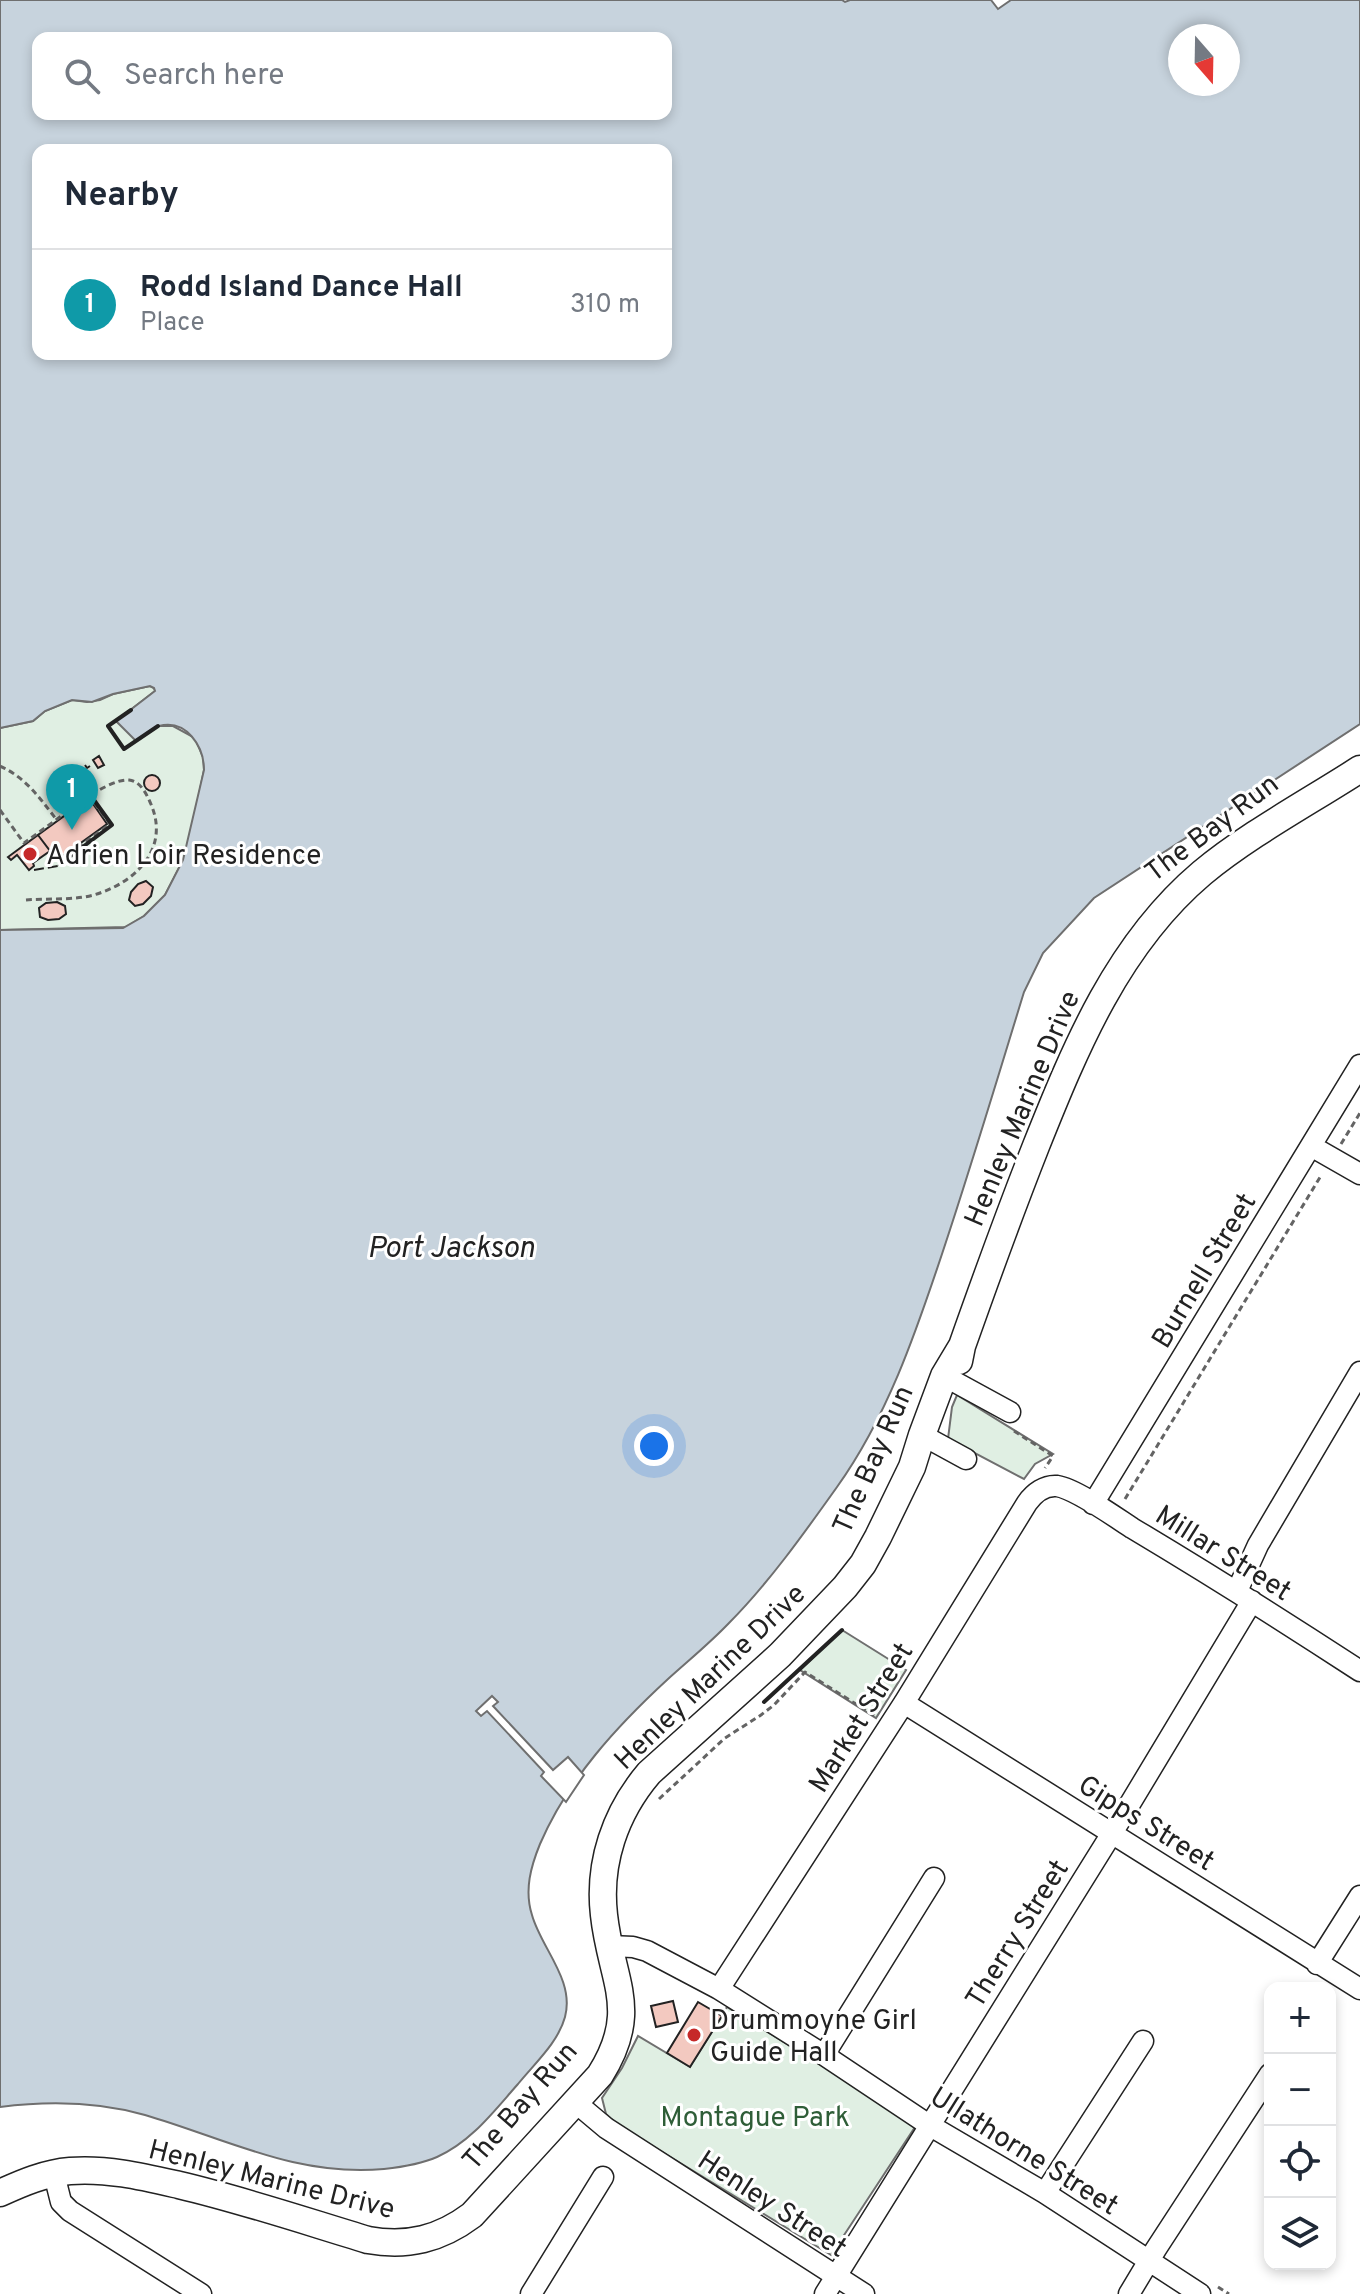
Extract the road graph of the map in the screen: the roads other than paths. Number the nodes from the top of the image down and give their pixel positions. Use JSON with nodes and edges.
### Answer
{"nodes":[{"id":1,"x":1360,"y":769,"type":"edge"},
{"id":2,"x":1360,"y":1065,"type":"edge"},
{"id":3,"x":1311,"y":1146,"type":"junction"},
{"id":4,"x":1360,"y":1174,"type":"edge"},
{"id":5,"x":1360,"y":1372,"type":"edge"},
{"id":6,"x":949,"y":1379,"type":"junction"},
{"id":7,"x":1010,"y":1412,"type":"dead end"},
{"id":8,"x":927,"y":1438,"type":"junction"},
{"id":9,"x":966,"y":1459,"type":"dead end"},
{"id":10,"x":1056,"y":1486,"type":"joint"},
{"id":11,"x":1093,"y":1504,"type":"junction"},
{"id":12,"x":1244,"y":1596,"type":"junction"},
{"id":13,"x":1360,"y":1671,"type":"edge"},
{"id":14,"x":904,"y":1703,"type":"junction"},
{"id":15,"x":1111,"y":1833,"type":"junction"},
{"id":16,"x":934,"y":1878,"type":"dead end"},
{"id":17,"x":1360,"y":1896,"type":"edge"},
{"id":18,"x":609,"y":1946,"type":"junction"},
{"id":19,"x":1326,"y":1975,"type":"edge"},
{"id":20,"x":719,"y":1989,"type":"junction"},
{"id":21,"x":1360,"y":1989,"type":"edge"},
{"id":22,"x":1143,"y":2041,"type":"dead end"},
{"id":23,"x":824,"y":2055,"type":"junction"},
{"id":24,"x":1264,"y":2083,"type":"edge"},
{"id":25,"x":575,"y":2102,"type":"junction"},
{"id":26,"x":929,"y":2125,"type":"junction"},
{"id":27,"x":54,"y":2174,"type":"junction"},
{"id":28,"x":603,"y":2177,"type":"dead end"},
{"id":29,"x":0,"y":2193,"type":"edge"},
{"id":30,"x":1045,"y":2193,"type":"junction"},
{"id":31,"x":1148,"y":2262,"type":"junction"},
{"id":32,"x":830,"y":2285,"type":"edge"},
{"id":33,"x":201,"y":2294,"type":"edge"},
{"id":34,"x":531,"y":2294,"type":"edge"},
{"id":35,"x":864,"y":2294,"type":"edge"},
{"id":36,"x":1129,"y":2294,"type":"edge"},
{"id":37,"x":1200,"y":2294,"type":"edge"}],
"edges":[{"from":1,"to":6,"type":"main road","name":"Henley Marine Drive"},
{"from":2,"to":3,"type":"street","name":"Burnell Street"},
{"from":3,"to":4,"type":"street"},
{"from":3,"to":11,"type":"street","name":"Burnell Street"},
{"from":5,"to":12,"type":"street","name":"Therry Street"},
{"from":6,"to":7,"type":"street"},
{"from":6,"to":8,"type":"main road","name":"Henley Marine Drive"},
{"from":8,"to":9,"type":"street"},
{"from":8,"to":18,"type":"main road","name":"Henley Marine Drive"},
{"from":10,"to":11,"type":"street","name":"Millar Street"},
{"from":10,"to":14,"type":"street","name":"Market Street"},
{"from":11,"to":12,"type":"street","name":"Millar Street"},
{"from":12,"to":13,"type":"street","name":"Millar Street"},
{"from":12,"to":15,"type":"street","name":"Therry Street"},
{"from":14,"to":15,"type":"street","name":"Gipps Street"},
{"from":14,"to":20,"type":"street","name":"Market Street"},
{"from":15,"to":19,"type":"street","name":"Gipps Street"},
{"from":15,"to":26,"type":"street","name":"Therry Street"},
{"from":16,"to":23,"type":"street"},
{"from":17,"to":19,"type":"street"},
{"from":18,"to":20,"type":"street","name":"Ullathorne Street"},
{"from":18,"to":25,"type":"main road","name":"Henley Marine Drive"},
{"from":19,"to":21,"type":"street","name":"Gipps Street"},
{"from":20,"to":23,"type":"street","name":"Ullathorne Street"},
{"from":22,"to":30,"type":"street"},
{"from":23,"to":26,"type":"street","name":"Ullathorne Street"},
{"from":24,"to":31,"type":"street"},
{"from":25,"to":27,"type":"main road","name":"Henley Marine Drive"},
{"from":25,"to":32,"type":"street","name":"Henley Street"},
{"from":26,"to":30,"type":"street","name":"Ullathorne Street"},
{"from":26,"to":32,"type":"street","name":"Therry Street"},
{"from":27,"to":29,"type":"main road","name":"Henley Marine Drive"},
{"from":27,"to":33,"type":"street"},
{"from":28,"to":34,"type":"street"},
{"from":30,"to":31,"type":"street","name":"Ullathorne Street"},
{"from":31,"to":36,"type":"street"},
{"from":31,"to":37,"type":"street","name":"Ullathorne Street"},
{"from":32,"to":35,"type":"street","name":"Henley Street"}]}
